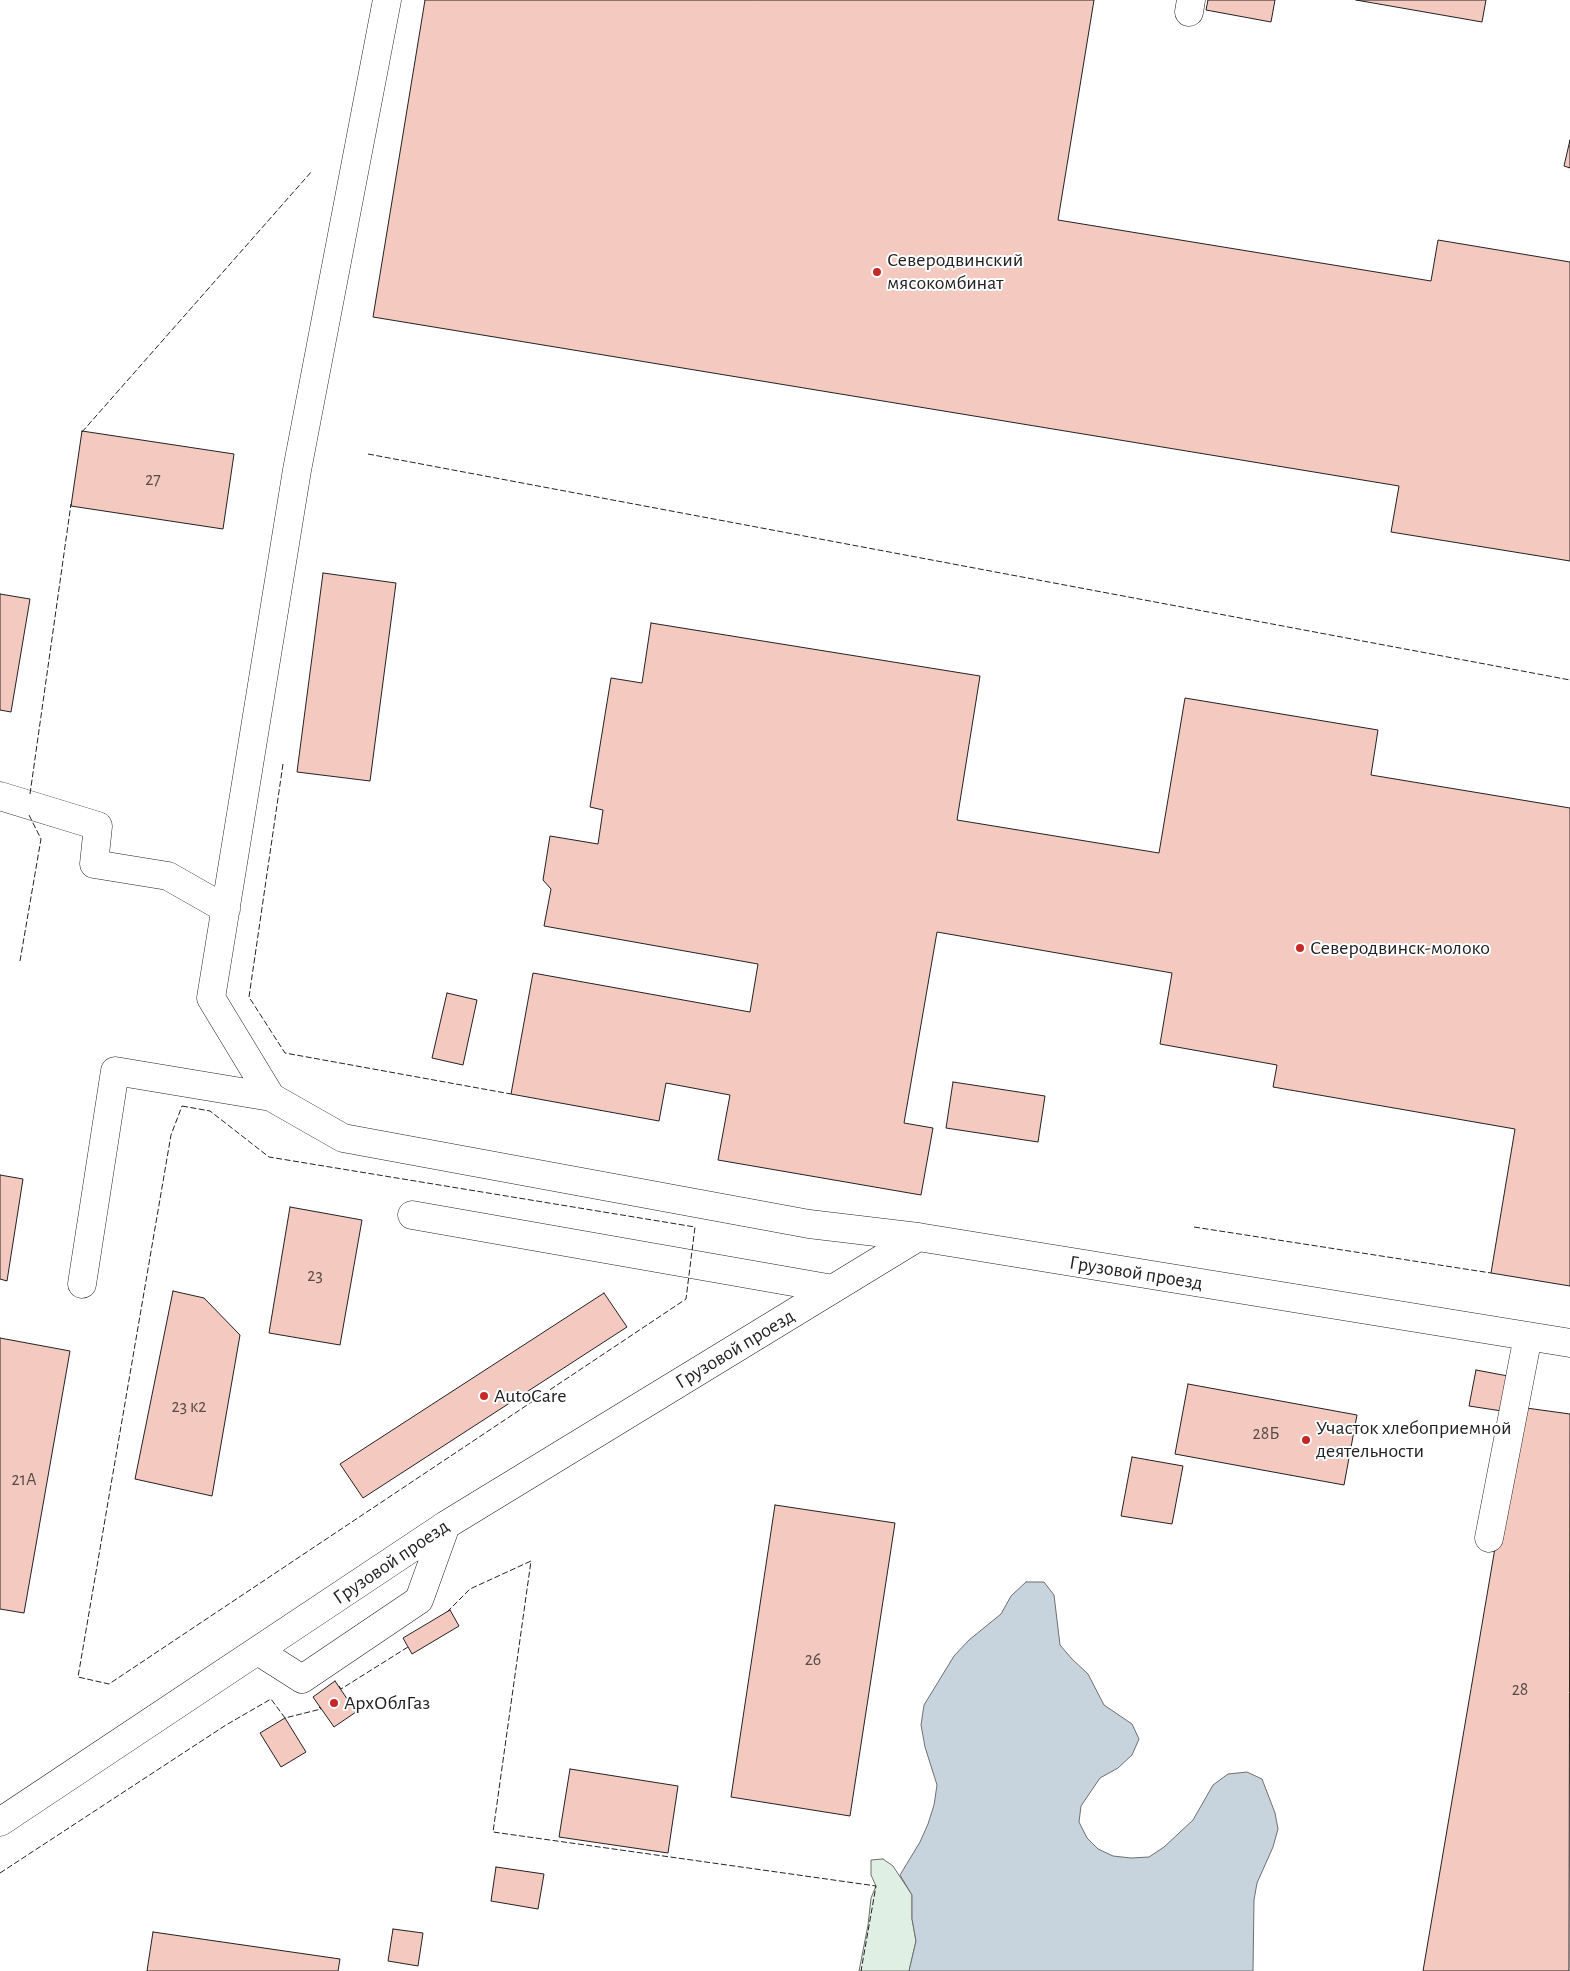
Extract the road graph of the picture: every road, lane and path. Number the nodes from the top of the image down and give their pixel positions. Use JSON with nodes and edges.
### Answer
{"nodes":[{"id":1,"x":387,"y":0,"type":"edge"},
{"id":2,"x":0,"y":796,"type":"edge"},
{"id":3,"x":226,"y":909,"type":"junction"},
{"id":4,"x":271,"y":1097,"type":"junction"},
{"id":5,"x":412,"y":1215,"type":"dead end"},
{"id":6,"x":918,"y":1237,"type":"junction"},
{"id":7,"x":82,"y":1284,"type":"dead end"},
{"id":8,"x":833,"y":1289,"type":"junction"},
{"id":9,"x":1528,"y":1336,"type":"junction"},
{"id":10,"x":1570,"y":1343,"type":"edge"},
{"id":11,"x":446,"y":1525,"type":"junction"},
{"id":12,"x":1489,"y":1538,"type":"dead end"},
{"id":13,"x":258,"y":1651,"type":"junction"},
{"id":14,"x":0,"y":1822,"type":"edge"}],
"edges":[{"from":1,"to":3,"type":"street"},
{"from":2,"to":3,"type":"street"},
{"from":3,"to":4,"type":"street"},
{"from":4,"to":6,"type":"street"},
{"from":4,"to":7,"type":"street"},
{"from":5,"to":8,"type":"street"},
{"from":6,"to":8,"type":"street","name":"Грузовой проезд"},
{"from":6,"to":9,"type":"street","name":"Грузовой проезд"},
{"from":8,"to":11,"type":"street","name":"Грузовой проезд"},
{"from":9,"to":10,"type":"street","name":"Грузовой проезд"},
{"from":9,"to":12,"type":"street"},
{"from":11,"to":13,"type":"street","name":"Грузовой проезд"},
{"from":11,"to":13,"type":"street"},
{"from":13,"to":14,"type":"street","name":"Грузовой проезд"}]}
